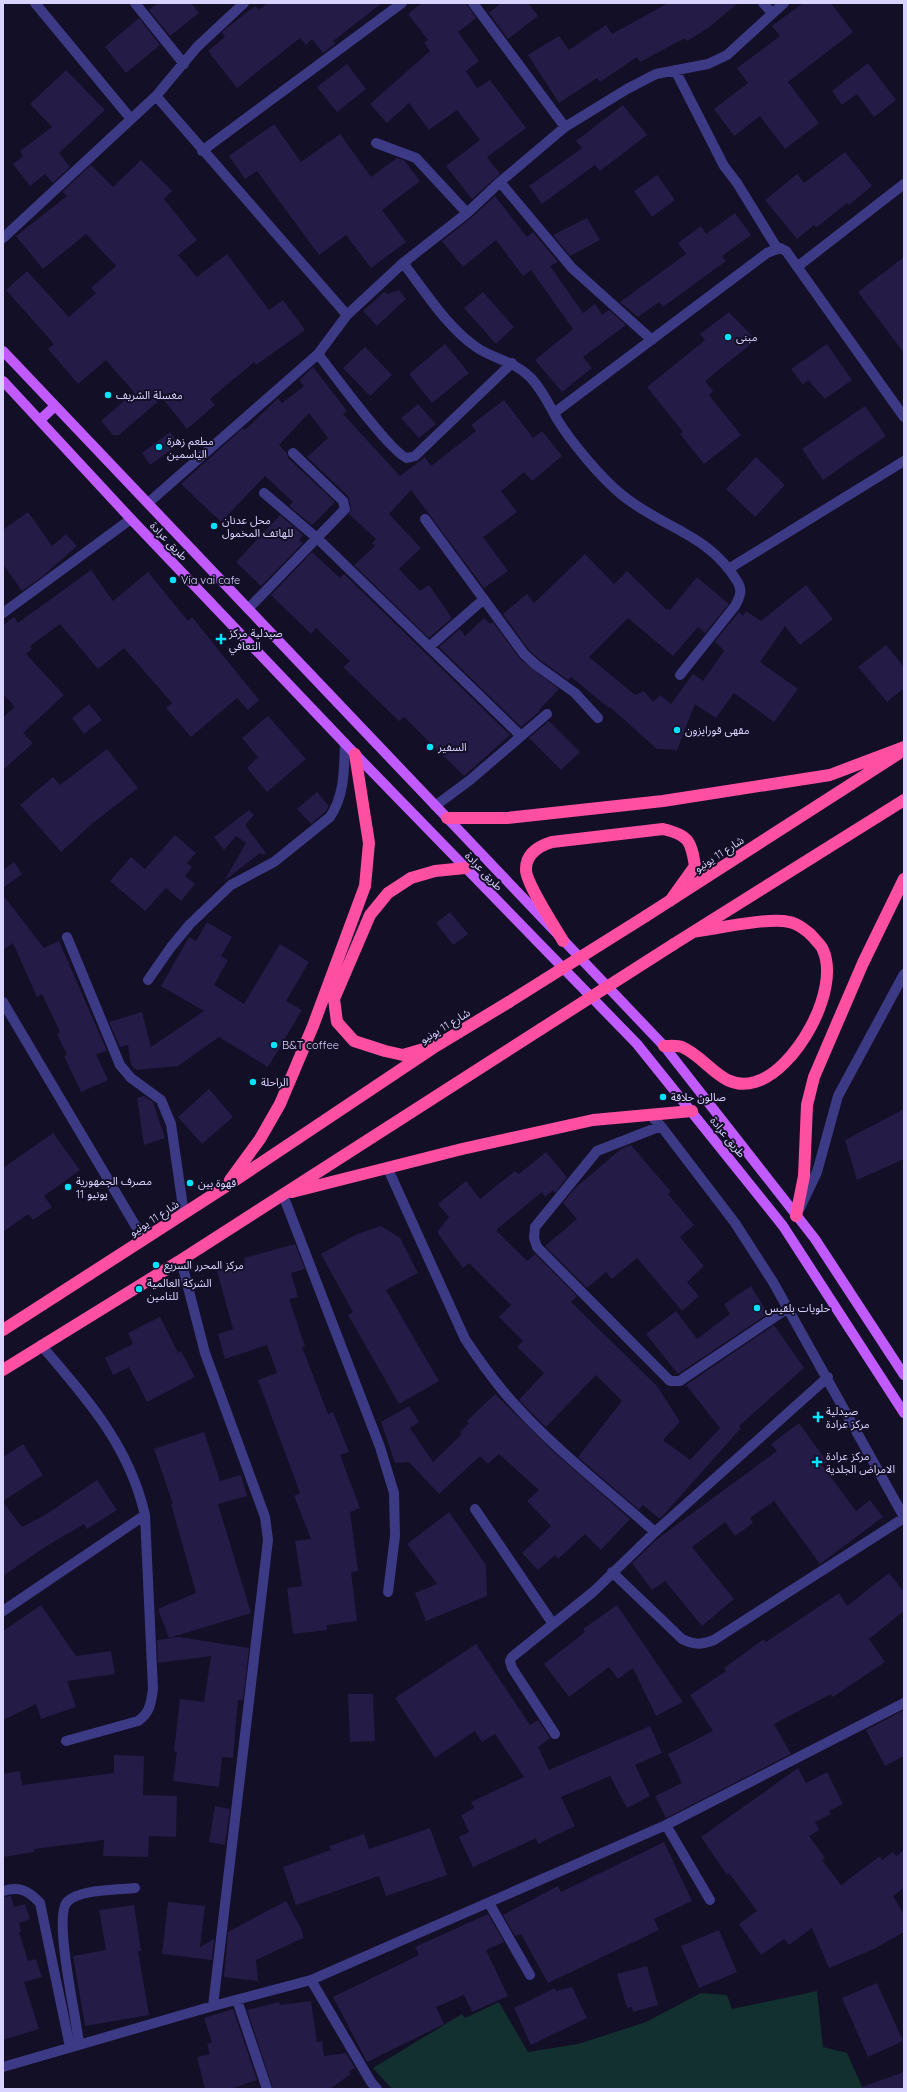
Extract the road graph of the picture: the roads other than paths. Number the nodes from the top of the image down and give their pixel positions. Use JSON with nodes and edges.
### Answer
{"nodes":[{"id":1,"x":35,"y":3,"type":"edge"},
{"id":2,"x":135,"y":3,"type":"edge"},
{"id":3,"x":244,"y":3,"type":"edge"},
{"id":4,"x":402,"y":3,"type":"edge"},
{"id":5,"x":473,"y":3,"type":"edge"},
{"id":6,"x":763,"y":3,"type":"edge"},
{"id":7,"x":784,"y":3,"type":"edge"},
{"id":8,"x":772,"y":14,"type":"junction"},
{"id":9,"x":184,"y":64,"type":"junction"},
{"id":10,"x":675,"y":70,"type":"junction"},
{"id":11,"x":156,"y":96,"type":"junction"},
{"id":12,"x":132,"y":119,"type":"junction"},
{"id":13,"x":565,"y":127,"type":"junction"},
{"id":14,"x":376,"y":143,"type":"dead end"},
{"id":15,"x":202,"y":150,"type":"junction"},
{"id":16,"x":500,"y":182,"type":"junction"},
{"id":17,"x":904,"y":184,"type":"edge"},
{"id":18,"x":468,"y":213,"type":"junction"},
{"id":19,"x":3,"y":238,"type":"edge"},
{"id":20,"x":777,"y":248,"type":"junction"},
{"id":21,"x":403,"y":263,"type":"junction"},
{"id":22,"x":797,"y":267,"type":"junction"},
{"id":23,"x":347,"y":315,"type":"junction"},
{"id":24,"x":652,"y":340,"type":"junction"},
{"id":25,"x":3,"y":351,"type":"edge"},
{"id":26,"x":318,"y":354,"type":"junction"},
{"id":27,"x":512,"y":363,"type":"junction"},
{"id":28,"x":3,"y":381,"type":"edge"},
{"id":29,"x":55,"y":406,"type":"junction"},
{"id":30,"x":554,"y":413,"type":"junction"},
{"id":31,"x":904,"y":417,"type":"edge"},
{"id":32,"x":40,"y":420,"type":"junction"},
{"id":33,"x":294,"y":453,"type":"dead end"},
{"id":34,"x":904,"y":461,"type":"edge"},
{"id":35,"x":264,"y":493,"type":"dead end"},
{"id":36,"x":148,"y":503,"type":"junction"},
{"id":37,"x":131,"y":519,"type":"junction"},
{"id":38,"x":425,"y":519,"type":"dead end"},
{"id":39,"x":318,"y":539,"type":"junction"},
{"id":40,"x":730,"y":568,"type":"junction"},
{"id":41,"x":484,"y":599,"type":"junction"},
{"id":42,"x":248,"y":609,"type":"junction"},
{"id":43,"x":3,"y":612,"type":"edge"},
{"id":44,"x":429,"y":647,"type":"junction"},
{"id":45,"x":680,"y":675,"type":"dead end"},
{"id":46,"x":546,"y":714,"type":"dead end"},
{"id":47,"x":598,"y":718,"type":"dead end"},
{"id":48,"x":521,"y":736,"type":"junction"},
{"id":49,"x":345,"y":743,"type":"junction"},
{"id":50,"x":904,"y":747,"type":"edge"},
{"id":51,"x":904,"y":750,"type":"edge"},
{"id":52,"x":355,"y":754,"type":"junction"},
{"id":53,"x":904,"y":800,"type":"edge"},
{"id":54,"x":435,"y":806,"type":"junction"},
{"id":55,"x":447,"y":818,"type":"junction"},
{"id":56,"x":465,"y":868,"type":"junction"},
{"id":57,"x":904,"y":879,"type":"edge"},
{"id":58,"x":670,"y":901,"type":"junction"},
{"id":59,"x":693,"y":932,"type":"junction"},
{"id":60,"x":67,"y":937,"type":"dead end"},
{"id":61,"x":563,"y":941,"type":"junction"},
{"id":62,"x":904,"y":974,"type":"edge"},
{"id":63,"x":148,"y":980,"type":"dead end"},
{"id":64,"x":3,"y":1002,"type":"edge"},
{"id":65,"x":436,"y":1046,"type":"junction"},
{"id":66,"x":664,"y":1046,"type":"junction"},
{"id":67,"x":692,"y":1111,"type":"junction"},
{"id":68,"x":648,"y":1114,"type":"junction"},
{"id":69,"x":661,"y":1126,"type":"junction"},
{"id":70,"x":388,"y":1169,"type":"junction"},
{"id":71,"x":225,"y":1187,"type":"junction"},
{"id":72,"x":283,"y":1195,"type":"junction"},
{"id":73,"x":184,"y":1214,"type":"junction"},
{"id":74,"x":796,"y":1216,"type":"junction"},
{"id":75,"x":783,"y":1226,"type":"junction"},
{"id":76,"x":144,"y":1240,"type":"junction"},
{"id":77,"x":181,"y":1260,"type":"junction"},
{"id":78,"x":788,"y":1308,"type":"junction"},
{"id":79,"x":3,"y":1330,"type":"edge"},
{"id":80,"x":41,"y":1345,"type":"junction"},
{"id":81,"x":3,"y":1370,"type":"edge"},
{"id":82,"x":904,"y":1375,"type":"edge"},
{"id":83,"x":828,"y":1377,"type":"junction"},
{"id":84,"x":904,"y":1413,"type":"edge"},
{"id":85,"x":475,"y":1509,"type":"dead end"},
{"id":86,"x":145,"y":1515,"type":"junction"},
{"id":87,"x":904,"y":1517,"type":"edge"},
{"id":88,"x":655,"y":1532,"type":"junction"},
{"id":89,"x":612,"y":1572,"type":"junction"},
{"id":90,"x":388,"y":1592,"type":"dead end"},
{"id":91,"x":3,"y":1611,"type":"edge"},
{"id":92,"x":553,"y":1624,"type":"junction"},
{"id":93,"x":904,"y":1703,"type":"edge"},
{"id":94,"x":555,"y":1734,"type":"dead end"},
{"id":95,"x":66,"y":1741,"type":"dead end"},
{"id":96,"x":666,"y":1825,"type":"junction"},
{"id":97,"x":135,"y":1888,"type":"dead end"},
{"id":98,"x":3,"y":1891,"type":"edge"},
{"id":99,"x":710,"y":1900,"type":"dead end"},
{"id":100,"x":489,"y":1903,"type":"junction"},
{"id":101,"x":530,"y":1975,"type":"dead end"},
{"id":102,"x":311,"y":1980,"type":"junction"},
{"id":103,"x":237,"y":2000,"type":"junction"},
{"id":104,"x":213,"y":2006,"type":"junction"},
{"id":105,"x":74,"y":2046,"type":"junction"},
{"id":106,"x":3,"y":2067,"type":"edge"},
{"id":107,"x":371,"y":2087,"type":"edge"},
{"id":108,"x":267,"y":2089,"type":"edge"}],
"edges":[{"from":1,"to":12,"type":"street"},
{"from":2,"to":9,"type":"street"},
{"from":3,"to":9,"type":"street"},
{"from":4,"to":15,"type":"street"},
{"from":5,"to":13,"type":"street"},
{"from":6,"to":8,"type":"street"},
{"from":7,"to":8,"type":"street"},
{"from":8,"to":10,"type":"street"},
{"from":9,"to":11,"type":"street"},
{"from":10,"to":13,"type":"street"},
{"from":10,"to":20,"type":"street"},
{"from":11,"to":12,"type":"street"},
{"from":11,"to":15,"type":"street"},
{"from":12,"to":19,"type":"street"},
{"from":13,"to":16,"type":"street"},
{"from":14,"to":18,"type":"street"},
{"from":15,"to":23,"type":"street"},
{"from":16,"to":18,"type":"street"},
{"from":16,"to":24,"type":"street"},
{"from":17,"to":22,"type":"street"},
{"from":18,"to":21,"type":"street"},
{"from":20,"to":22,"type":"street"},
{"from":20,"to":24,"type":"street"},
{"from":21,"to":23,"type":"street"},
{"from":21,"to":27,"type":"street"},
{"from":22,"to":31,"type":"street"},
{"from":23,"to":26,"type":"street"},
{"from":24,"to":30,"type":"street"},
{"from":25,"to":29,"type":"main road","name":"طريق عرادة"},
{"from":26,"to":27,"type":"street"},
{"from":26,"to":36,"type":"street"},
{"from":27,"to":30,"type":"street"},
{"from":28,"to":32,"type":"main road","name":"طريق عرادة"},
{"from":29,"to":32,"type":"main road"},
{"from":29,"to":36,"type":"main road","name":"طريق عرادة"},
{"from":30,"to":40,"type":"street"},
{"from":32,"to":37,"type":"main road","name":"طريق عرادة"},
{"from":33,"to":39,"type":"street"},
{"from":34,"to":40,"type":"street"},
{"from":35,"to":39,"type":"street"},
{"from":36,"to":42,"type":"main road","name":"طريق عرادة"},
{"from":37,"to":43,"type":"street"},
{"from":37,"to":49,"type":"main road","name":"طريق عرادة"},
{"from":38,"to":41,"type":"street"},
{"from":39,"to":42,"type":"street"},
{"from":39,"to":44,"type":"street"},
{"from":40,"to":45,"type":"street"},
{"from":41,"to":44,"type":"street"},
{"from":41,"to":47,"type":"street"},
{"from":42,"to":54,"type":"main road","name":"طريق عرادة"},
{"from":44,"to":48,"type":"street"},
{"from":46,"to":48,"type":"street"},
{"from":48,"to":54,"type":"street"},
{"from":49,"to":52,"type":"main road","name":"طريق عرادة"},
{"from":49,"to":63,"type":"street"},
{"from":50,"to":55,"type":"highway"},
{"from":51,"to":58,"type":"highway","name":"شارع 11 يونيو"},
{"from":52,"to":56,"type":"main road","name":"طريق عرادة"},
{"from":52,"to":71,"type":"highway"},
{"from":53,"to":59,"type":"highway"},
{"from":54,"to":55,"type":"main road","name":"طريق عرادة"},
{"from":55,"to":61,"type":"main road","name":"طريق عرادة"},
{"from":56,"to":65,"type":"highway"},
{"from":56,"to":67,"type":"main road","name":"طريق عرادة"},
{"from":57,"to":74,"type":"highway"},
{"from":58,"to":61,"type":"highway"},
{"from":58,"to":65,"type":"highway","name":"شارع 11 يونيو","bridge":true},
{"from":59,"to":66,"type":"highway"},
{"from":59,"to":72,"type":"highway","bridge":true},
{"from":60,"to":73,"type":"street"},
{"from":61,"to":66,"type":"main road","name":"طريق عرادة"},
{"from":62,"to":74,"type":"street"},
{"from":64,"to":76,"type":"street"},
{"from":65,"to":71,"type":"highway","name":"شارع 11 يونيو"},
{"from":66,"to":74,"type":"main road","name":"طريق عرادة"},
{"from":67,"to":68,"type":"highway"},
{"from":67,"to":75,"type":"main road","name":"طريق عرادة"},
{"from":68,"to":69,"type":"street"},
{"from":68,"to":70,"type":"highway"},
{"from":69,"to":78,"type":"street"},
{"from":69,"to":78,"type":"street"},
{"from":70,"to":72,"type":"highway"},
{"from":70,"to":88,"type":"street"},
{"from":71,"to":73,"type":"highway","name":"شارع 11 يونيو"},
{"from":72,"to":77,"type":"highway"},
{"from":72,"to":90,"type":"street"},
{"from":73,"to":76,"type":"highway","name":"شارع 11 يونيو"},
{"from":74,"to":75,"type":"main road"},
{"from":74,"to":82,"type":"main road","name":"طريق عرادة"},
{"from":75,"to":84,"type":"main road","name":"طريق عرادة"},
{"from":76,"to":79,"type":"highway","name":"شارع 11 يونيو"},
{"from":77,"to":80,"type":"highway"},
{"from":77,"to":104,"type":"street"},
{"from":78,"to":83,"type":"street"},
{"from":80,"to":81,"type":"highway"},
{"from":80,"to":86,"type":"street"},
{"from":83,"to":87,"type":"street"},
{"from":83,"to":88,"type":"street"},
{"from":85,"to":92,"type":"street"},
{"from":86,"to":91,"type":"street"},
{"from":86,"to":95,"type":"street"},
{"from":87,"to":89,"type":"street"},
{"from":88,"to":89,"type":"street"},
{"from":89,"to":92,"type":"street"},
{"from":92,"to":94,"type":"street"},
{"from":93,"to":96,"type":"street"},
{"from":96,"to":99,"type":"street"},
{"from":96,"to":100,"type":"street"},
{"from":97,"to":105,"type":"street"},
{"from":98,"to":105,"type":"street"},
{"from":100,"to":101,"type":"street"},
{"from":100,"to":102,"type":"street"},
{"from":102,"to":103,"type":"street"},
{"from":102,"to":107,"type":"street"},
{"from":103,"to":104,"type":"street"},
{"from":103,"to":108,"type":"street"},
{"from":104,"to":105,"type":"street"},
{"from":105,"to":106,"type":"street"}]}
